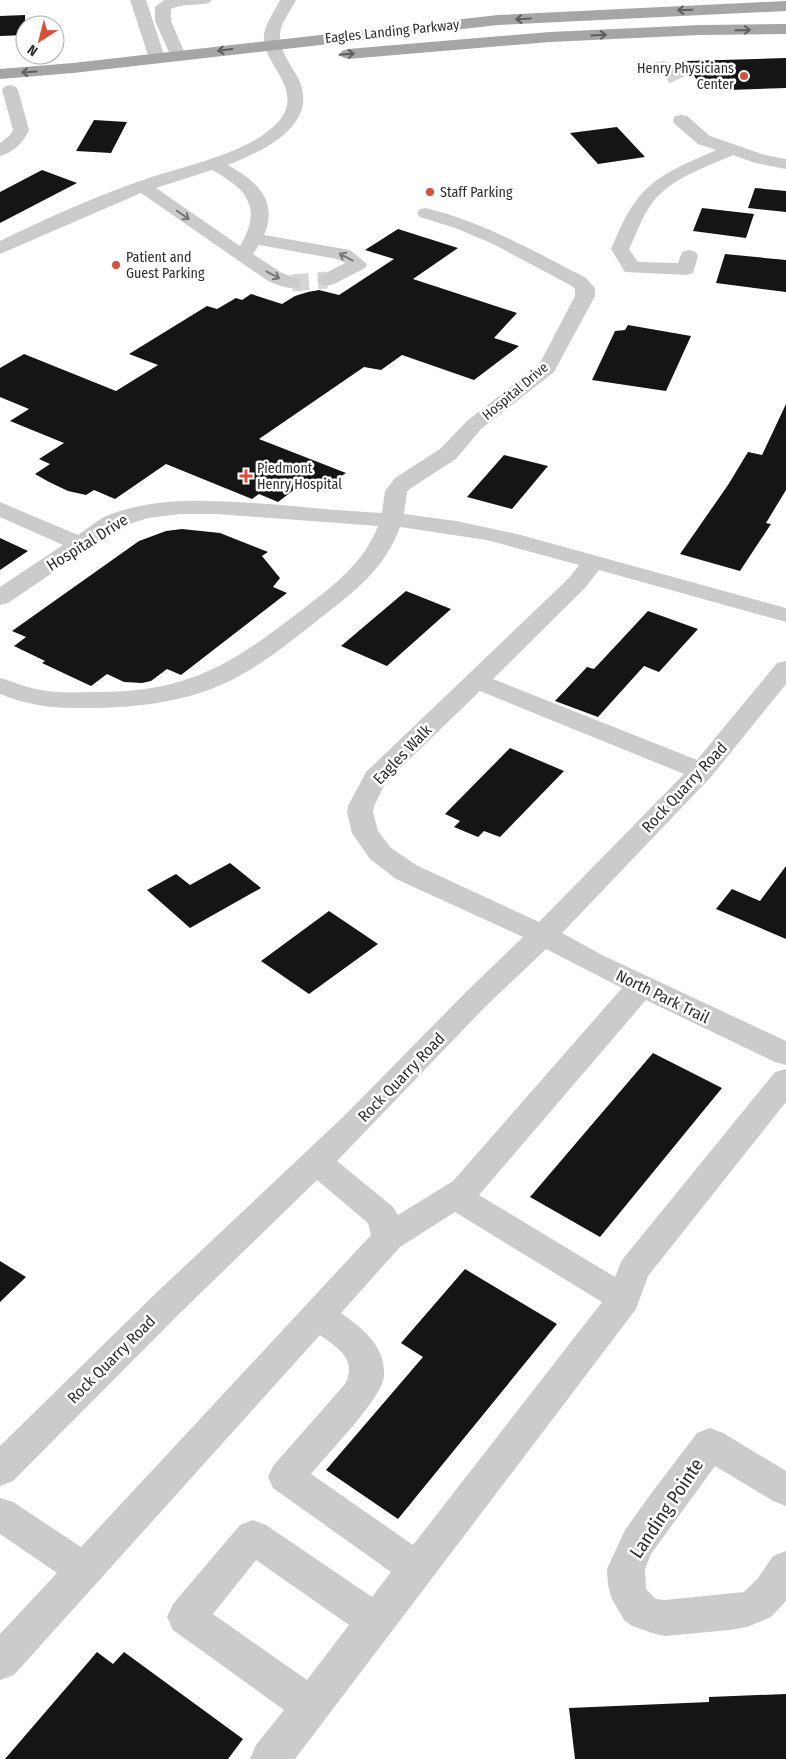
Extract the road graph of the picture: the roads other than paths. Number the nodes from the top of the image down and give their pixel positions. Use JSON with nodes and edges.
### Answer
{"nodes":[{"id":1,"x":138,"y":0,"type":"edge"},
{"id":2,"x":204,"y":0,"type":"edge"},
{"id":3,"x":288,"y":0,"type":"edge"},
{"id":4,"x":786,"y":6,"type":"edge"},
{"id":5,"x":786,"y":29,"type":"edge"},
{"id":6,"x":277,"y":52,"type":"junction"},
{"id":7,"x":178,"y":56,"type":"junction"},
{"id":8,"x":336,"y":56,"type":"dead end"},
{"id":9,"x":157,"y":58,"type":"junction"},
{"id":10,"x":299,"y":58,"type":"dead end"},
{"id":11,"x":250,"y":64,"type":"dead end"},
{"id":12,"x":650,"y":66,"type":"dead end"},
{"id":13,"x":0,"y":74,"type":"edge"},
{"id":14,"x":672,"y":79,"type":"tunnel mouth"},
{"id":15,"x":30,"y":89,"type":"dead end"},
{"id":16,"x":5,"y":91,"type":"edge"},
{"id":17,"x":681,"y":120,"type":"dead end"},
{"id":18,"x":730,"y":150,"type":"junction"},
{"id":19,"x":0,"y":151,"type":"edge"},
{"id":20,"x":214,"y":164,"type":"junction"},
{"id":21,"x":786,"y":164,"type":"edge"},
{"id":22,"x":143,"y":187,"type":"junction"},
{"id":23,"x":426,"y":213,"type":"dead end"},
{"id":24,"x":253,"y":239,"type":"junction"},
{"id":25,"x":0,"y":248,"type":"edge"},
{"id":26,"x":243,"y":256,"type":"junction"},
{"id":27,"x":689,"y":256,"type":"dead end"},
{"id":28,"x":327,"y":280,"type":"tunnel mouth"},
{"id":29,"x":292,"y":283,"type":"tunnel mouth"},
{"id":30,"x":0,"y":510,"type":"edge"},
{"id":31,"x":392,"y":519,"type":"junction"},
{"id":32,"x":79,"y":544,"type":"junction"},
{"id":33,"x":594,"y":561,"type":"junction"},
{"id":34,"x":0,"y":598,"type":"edge"},
{"id":35,"x":786,"y":615,"type":"edge"},
{"id":36,"x":786,"y":668,"type":"edge"},
{"id":37,"x":477,"y":681,"type":"junction"},
{"id":38,"x":0,"y":686,"type":"edge"},
{"id":39,"x":702,"y":771,"type":"junction"},
{"id":40,"x":542,"y":935,"type":"junction"},
{"id":41,"x":641,"y":986,"type":"junction"},
{"id":42,"x":786,"y":1054,"type":"edge"},
{"id":43,"x":786,"y":1080,"type":"edge"},
{"id":44,"x":316,"y":1162,"type":"junction"},
{"id":45,"x":455,"y":1196,"type":"junction"},
{"id":46,"x":388,"y":1238,"type":"junction"},
{"id":47,"x":624,"y":1299,"type":"junction"},
{"id":48,"x":318,"y":1315,"type":"junction"},
{"id":49,"x":0,"y":1470,"type":"edge"},
{"id":50,"x":786,"y":1490,"type":"edge"},
{"id":51,"x":0,"y":1514,"type":"edge"},
{"id":52,"x":786,"y":1568,"type":"edge"},
{"id":53,"x":417,"y":1569,"type":"junction"},
{"id":54,"x":84,"y":1570,"type":"junction"},
{"id":55,"x":376,"y":1622,"type":"junction"},
{"id":56,"x":0,"y":1662,"type":"edge"},
{"id":57,"x":311,"y":1706,"type":"junction"},
{"id":58,"x":270,"y":1759,"type":"edge"}],
"edges":[{"from":1,"to":9,"type":"street"},
{"from":2,"to":7,"type":"street"},
{"from":3,"to":6,"type":"street"},
{"from":4,"to":6,"type":"main road","name":"Eagles Landing Parkway","one_way":true},
{"from":8,"to":5,"type":"main road","name":"Eagles Landing Parkway","one_way":true},
{"from":6,"to":7,"type":"main road","name":"Eagles Landing Parkway","one_way":true},
{"from":6,"to":10,"type":"main road","name":"Eagles Landing Parkway"},
{"from":6,"to":11,"type":"main road","name":"Eagles Landing Parkway"},
{"from":6,"to":20,"type":"street"},
{"from":7,"to":9,"type":"main road","name":"Eagles Landing Parkway"},
{"from":9,"to":13,"type":"main road","name":"Eagles Landing Parkway","one_way":true},
{"from":12,"to":14,"type":"street"},
{"from":15,"to":16,"type":"main road"},
{"from":16,"to":19,"type":"street"},
{"from":17,"to":18,"type":"street"},
{"from":18,"to":21,"type":"street"},
{"from":18,"to":27,"type":"street"},
{"from":20,"to":22,"type":"street"},
{"from":20,"to":24,"type":"street"},
{"from":22,"to":25,"type":"street"},
{"from":22,"to":26,"type":"street","one_way":true},
{"from":23,"to":31,"type":"street","name":"Hospital Drive"},
{"from":24,"to":26,"type":"street"},
{"from":28,"to":24,"type":"street","one_way":true},
{"from":26,"to":29,"type":"street","one_way":true},
{"from":30,"to":32,"type":"street"},
{"from":31,"to":32,"type":"street","name":"Hospital Drive"},
{"from":31,"to":33,"type":"street","name":"Hospital Drive"},
{"from":31,"to":38,"type":"street","name":"Hospital Drive"},
{"from":32,"to":34,"type":"street","name":"Hospital Drive"},
{"from":33,"to":35,"type":"street","name":"Hospital Drive"},
{"from":33,"to":37,"type":"street","name":"Eagles Walk"},
{"from":36,"to":39,"type":"street","name":"Rock Quarry Road"},
{"from":37,"to":39,"type":"street"},
{"from":37,"to":40,"type":"street","name":"Eagles Walk"},
{"from":39,"to":40,"type":"street","name":"Rock Quarry Road"},
{"from":40,"to":41,"type":"street","name":"North Park Trail"},
{"from":40,"to":44,"type":"street","name":"Rock Quarry Road"},
{"from":41,"to":42,"type":"street","name":"North Park Trail"},
{"from":41,"to":45,"type":"street"},
{"from":43,"to":47,"type":"street"},
{"from":44,"to":46,"type":"street"},
{"from":44,"to":49,"type":"street","name":"Rock Quarry Road"},
{"from":45,"to":46,"type":"street"},
{"from":45,"to":47,"type":"street"},
{"from":46,"to":48,"type":"street"},
{"from":47,"to":53,"type":"street"},
{"from":48,"to":53,"type":"street"},
{"from":48,"to":54,"type":"street"},
{"from":50,"to":52,"type":"street","name":"Landing Pointe"},
{"from":51,"to":54,"type":"street"},
{"from":53,"to":55,"type":"street"},
{"from":54,"to":56,"type":"street"},
{"from":55,"to":57,"type":"street"},
{"from":55,"to":57,"type":"street"},
{"from":57,"to":58,"type":"street"}]}
